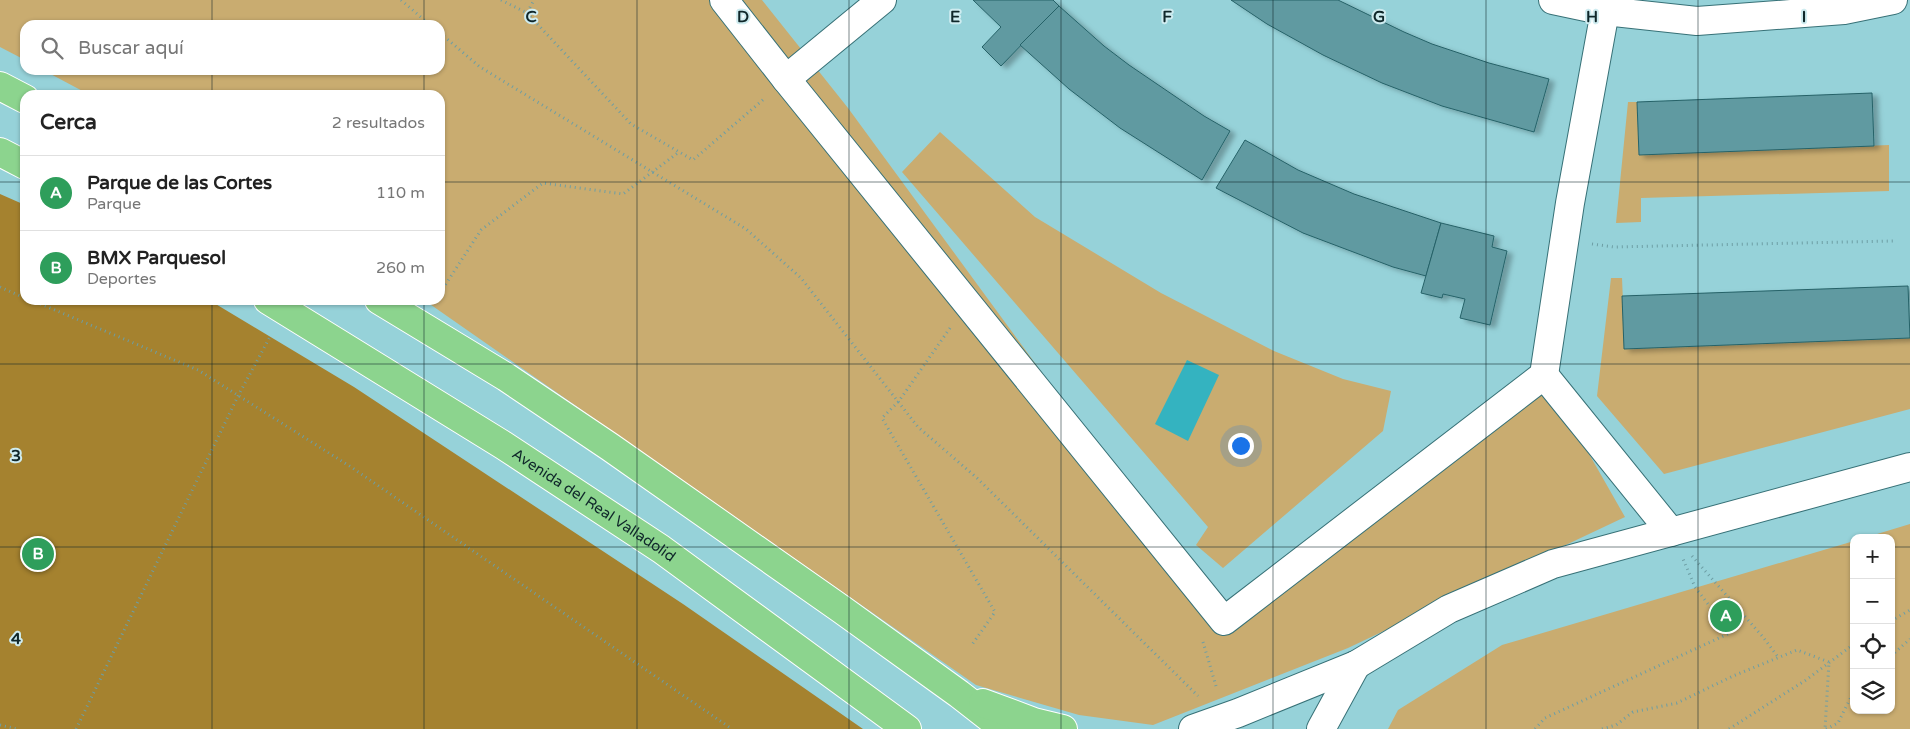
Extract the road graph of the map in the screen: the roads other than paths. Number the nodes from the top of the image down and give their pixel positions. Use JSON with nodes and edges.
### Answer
{"nodes":[{"id":1,"x":724,"y":0,"type":"edge"},
{"id":2,"x":882,"y":0,"type":"edge"},
{"id":3,"x":1553,"y":0,"type":"edge"},
{"id":4,"x":1893,"y":0,"type":"edge"},
{"id":5,"x":1605,"y":11,"type":"junction"},
{"id":6,"x":786,"y":79,"type":"junction"},
{"id":7,"x":0,"y":86,"type":"edge"},
{"id":8,"x":20,"y":96,"type":"edge"},
{"id":9,"x":0,"y":152,"type":"edge"},
{"id":10,"x":20,"y":162,"type":"edge"},
{"id":11,"x":276,"y":305,"type":"edge"},
{"id":12,"x":387,"y":305,"type":"edge"},
{"id":13,"x":1544,"y":375,"type":"junction"},
{"id":14,"x":1910,"y":467,"type":"edge"},
{"id":15,"x":1671,"y":532,"type":"junction"},
{"id":16,"x":1356,"y":665,"type":"junction"},
{"id":17,"x":959,"y":694,"type":"junction"},
{"id":18,"x":1205,"y":724,"type":"edge"},
{"id":19,"x":906,"y":729,"type":"edge"},
{"id":20,"x":1004,"y":729,"type":"edge"},
{"id":21,"x":1063,"y":729,"type":"edge"},
{"id":22,"x":1321,"y":729,"type":"edge"}],
"edges":[{"from":1,"to":6,"type":"street"},
{"from":2,"to":6,"type":"street"},
{"from":3,"to":5,"type":"street"},
{"from":4,"to":5,"type":"street"},
{"from":5,"to":13,"type":"street"},
{"from":6,"to":13,"type":"street"},
{"from":7,"to":8,"type":"highway"},
{"from":9,"to":10,"type":"highway"},
{"from":11,"to":19,"type":"highway","name":"Avenida del Real Valladolid"},
{"from":12,"to":17,"type":"highway"},
{"from":13,"to":15,"type":"street"},
{"from":14,"to":15,"type":"street"},
{"from":15,"to":16,"type":"street"},
{"from":16,"to":18,"type":"street"},
{"from":16,"to":22,"type":"street"},
{"from":17,"to":20,"type":"highway"},
{"from":17,"to":21,"type":"highway"}]}
